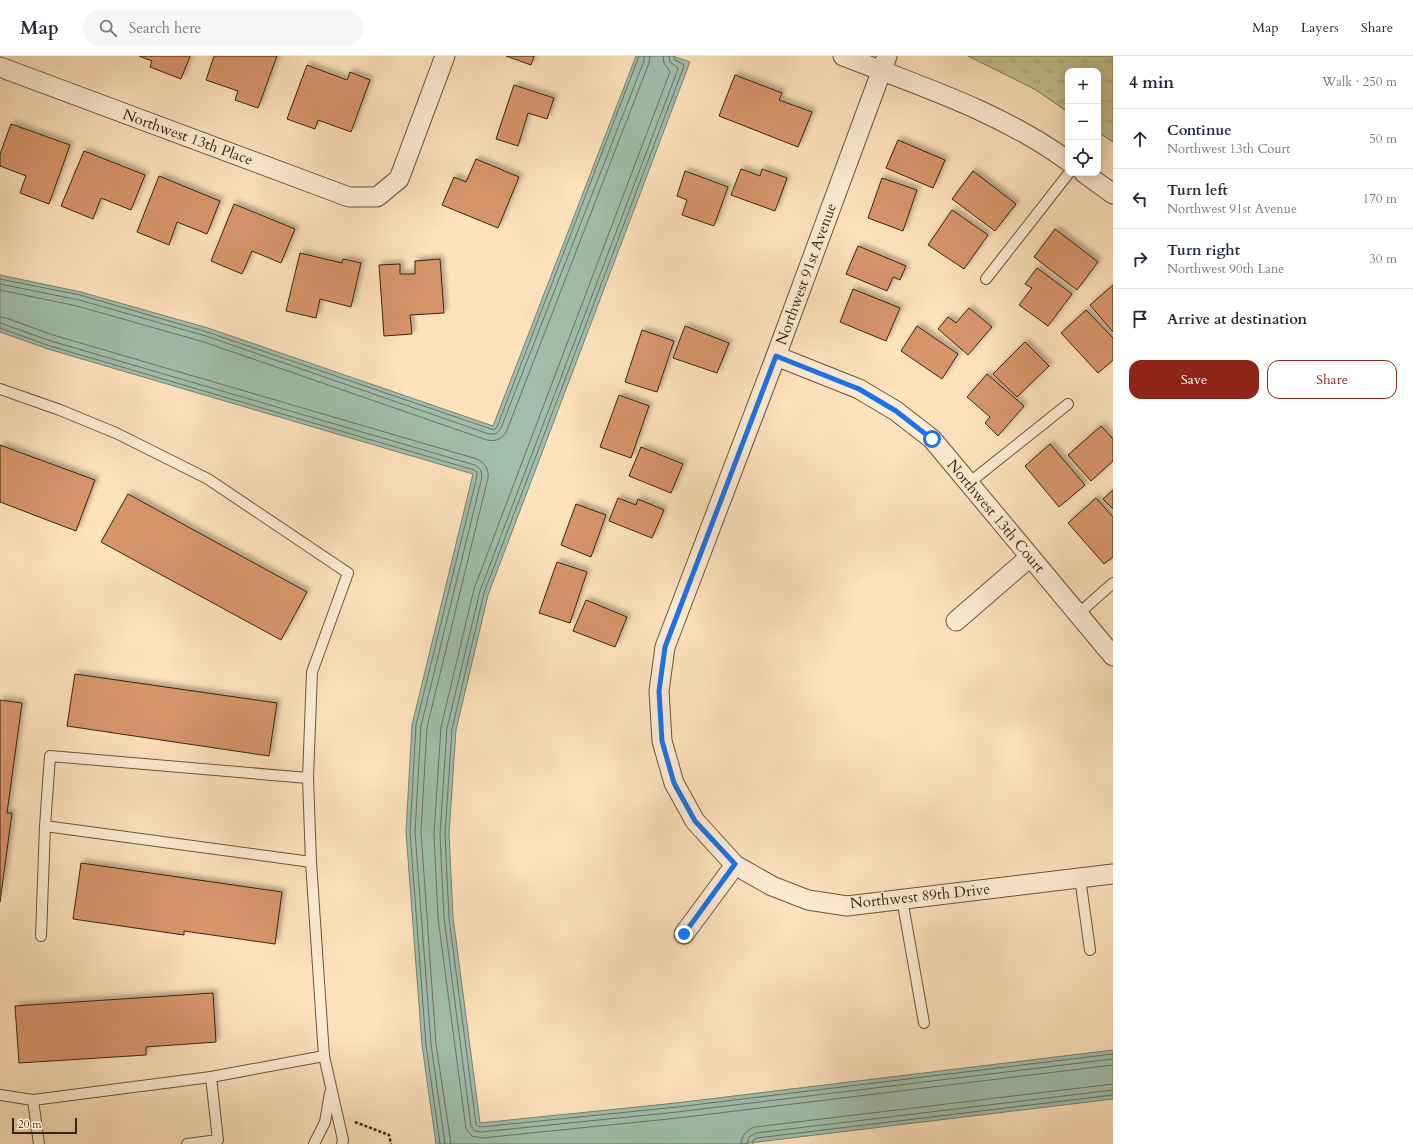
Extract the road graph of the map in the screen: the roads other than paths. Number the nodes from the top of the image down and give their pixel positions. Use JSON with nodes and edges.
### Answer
{"nodes":[{"id":1,"x":445,"y":56,"type":"edge"},
{"id":2,"x":843,"y":56,"type":"edge"},
{"id":3,"x":883,"y":63,"type":"edge"},
{"id":4,"x":0,"y":67,"type":"edge"},
{"id":5,"x":1065,"y":159,"type":"edge"},
{"id":6,"x":1067,"y":176,"type":"edge"},
{"id":7,"x":1088,"y":176,"type":"edge"},
{"id":8,"x":1113,"y":194,"type":"edge"},
{"id":9,"x":986,"y":279,"type":"dead end"},
{"id":10,"x":776,"y":356,"type":"junction"},
{"id":11,"x":0,"y":389,"type":"edge"},
{"id":12,"x":1068,"y":404,"type":"dead end"},
{"id":13,"x":969,"y":483,"type":"junction"},
{"id":14,"x":1030,"y":557,"type":"junction"},
{"id":15,"x":1113,"y":583,"type":"edge"},
{"id":16,"x":1078,"y":614,"type":"junction"},
{"id":17,"x":956,"y":621,"type":"dead end"},
{"id":18,"x":1113,"y":656,"type":"edge"},
{"id":19,"x":308,"y":778,"type":"junction"},
{"id":20,"x":45,"y":826,"type":"junction"},
{"id":21,"x":311,"y":862,"type":"junction"},
{"id":22,"x":735,"y":864,"type":"junction"},
{"id":23,"x":1113,"y":874,"type":"edge"},
{"id":24,"x":1080,"y":878,"type":"junction"},
{"id":25,"x":902,"y":899,"type":"junction"},
{"id":26,"x":684,"y":934,"type":"dead end"},
{"id":27,"x":41,"y":936,"type":"dead end"},
{"id":28,"x":1090,"y":950,"type":"dead end"},
{"id":29,"x":924,"y":1023,"type":"dead end"},
{"id":30,"x":324,"y":1056,"type":"junction"},
{"id":31,"x":211,"y":1077,"type":"junction"},
{"id":32,"x":331,"y":1089,"type":"junction"},
{"id":33,"x":0,"y":1095,"type":"edge"},
{"id":34,"x":32,"y":1100,"type":"junction"},
{"id":35,"x":39,"y":1144,"type":"edge"},
{"id":36,"x":187,"y":1144,"type":"edge"},
{"id":37,"x":314,"y":1144,"type":"edge"},
{"id":38,"x":342,"y":1144,"type":"edge"}],
"edges":[{"from":1,"to":4,"type":"street","name":"Northwest 13th Place"},
{"from":2,"to":3,"type":"street"},
{"from":3,"to":5,"type":"street"},
{"from":3,"to":10,"type":"street","name":"Northwest 91st Avenue"},
{"from":6,"to":9,"type":"lane"},
{"from":7,"to":8,"type":"street"},
{"from":10,"to":13,"type":"street","name":"Northwest 13th Court"},
{"from":10,"to":22,"type":"street","name":"Northwest 91st Avenue"},
{"from":11,"to":19,"type":"lane"},
{"from":12,"to":13,"type":"lane"},
{"from":13,"to":14,"type":"street","name":"Northwest 13th Court"},
{"from":14,"to":16,"type":"street","name":"Northwest 13th Court"},
{"from":14,"to":17,"type":"street"},
{"from":15,"to":16,"type":"lane"},
{"from":16,"to":18,"type":"street","name":"Northwest 13th Court"},
{"from":19,"to":20,"type":"lane"},
{"from":19,"to":21,"type":"lane"},
{"from":20,"to":21,"type":"lane"},
{"from":20,"to":27,"type":"lane"},
{"from":21,"to":30,"type":"lane"},
{"from":22,"to":25,"type":"street","name":"Northwest 89th Drive"},
{"from":22,"to":26,"type":"street"},
{"from":23,"to":24,"type":"street","name":"Northwest 89th Drive"},
{"from":24,"to":25,"type":"street","name":"Northwest 89th Drive"},
{"from":24,"to":28,"type":"lane"},
{"from":25,"to":29,"type":"lane"},
{"from":30,"to":31,"type":"lane"},
{"from":30,"to":32,"type":"lane"},
{"from":31,"to":34,"type":"lane"},
{"from":31,"to":36,"type":"lane"},
{"from":32,"to":37,"type":"lane"},
{"from":32,"to":38,"type":"lane"},
{"from":33,"to":34,"type":"lane"},
{"from":34,"to":35,"type":"lane"}]}
